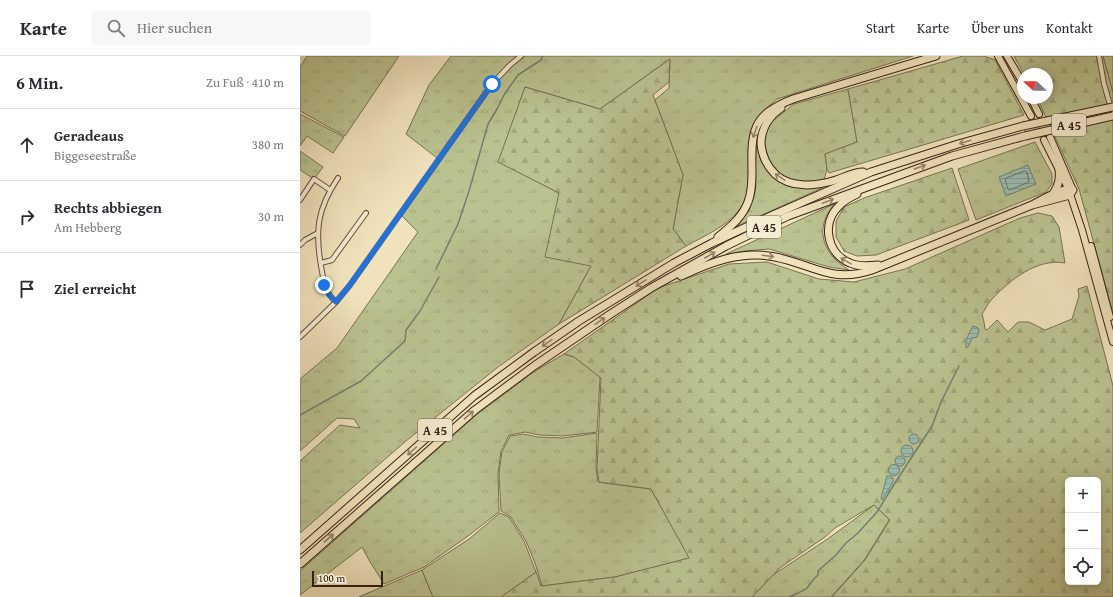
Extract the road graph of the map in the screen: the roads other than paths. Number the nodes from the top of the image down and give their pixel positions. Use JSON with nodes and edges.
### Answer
{"nodes":[{"id":1,"x":521,"y":56,"type":"edge"},
{"id":2,"x":936,"y":56,"type":"edge"},
{"id":3,"x":998,"y":56,"type":"edge"},
{"id":4,"x":1007,"y":56,"type":"edge"},
{"id":5,"x":1099,"y":56,"type":"edge"},
{"id":6,"x":1017,"y":73,"type":"edge"},
{"id":7,"x":793,"y":99,"type":"junction"},
{"id":8,"x":1034,"y":104,"type":"edge"},
{"id":9,"x":1113,"y":107,"type":"edge"},
{"id":10,"x":1039,"y":114,"type":"tunnel mouth"},
{"id":11,"x":1031,"y":116,"type":"tunnel mouth"},
{"id":12,"x":1113,"y":116,"type":"edge"},
{"id":13,"x":1050,"y":137,"type":"tunnel mouth"},
{"id":14,"x":1044,"y":140,"type":"tunnel mouth"},
{"id":15,"x":1059,"y":168,"type":"junction"},
{"id":16,"x":871,"y":172,"type":"junction"},
{"id":17,"x":338,"y":178,"type":"dead end"},
{"id":18,"x":883,"y":180,"type":"junction"},
{"id":19,"x":330,"y":190,"type":"junction"},
{"id":20,"x":1070,"y":191,"type":"junction"},
{"id":21,"x":1053,"y":194,"type":"junction"},
{"id":22,"x":300,"y":200,"type":"edge"},
{"id":23,"x":1032,"y":205,"type":"junction"},
{"id":24,"x":366,"y":213,"type":"dead end"},
{"id":25,"x":318,"y":233,"type":"junction"},
{"id":26,"x":712,"y":243,"type":"junction"},
{"id":27,"x":300,"y":245,"type":"edge"},
{"id":28,"x":321,"y":263,"type":"junction"},
{"id":29,"x":884,"y":264,"type":"junction"},
{"id":30,"x":652,"y":288,"type":"junction"},
{"id":31,"x":336,"y":302,"type":"junction"},
{"id":32,"x":300,"y":337,"type":"edge"},
{"id":33,"x":1113,"y":341,"type":"edge"},
{"id":34,"x":300,"y":550,"type":"edge"},
{"id":35,"x":300,"y":564,"type":"edge"}],
"edges":[{"from":1,"to":31,"type":"street"},
{"from":2,"to":7,"type":"highway"},
{"from":3,"to":11,"type":"main road"},
{"from":4,"to":6,"type":"main road"},
{"from":5,"to":12,"type":"street"},
{"from":16,"to":7,"type":"highway","one_way":true},
{"from":7,"to":26,"type":"highway","one_way":true},
{"from":8,"to":10,"type":"main road"},
{"from":9,"to":16,"type":"highway","number":"A 45","one_way":true,"bridge":true},
{"from":18,"to":12,"type":"highway","number":"A 45","one_way":true,"bridge":true},
{"from":13,"to":20,"type":"main road"},
{"from":14,"to":15,"type":"main road"},
{"from":15,"to":20,"type":"main road"},
{"from":15,"to":21,"type":"highway"},
{"from":16,"to":26,"type":"highway","number":"A 45"},
{"from":17,"to":19,"type":"street"},
{"from":29,"to":18,"type":"highway","one_way":true},
{"from":30,"to":18,"type":"highway","number":"A 45","one_way":true},
{"from":19,"to":22,"type":"street"},
{"from":19,"to":25,"type":"street"},
{"from":20,"to":21,"type":"highway"},
{"from":20,"to":23,"type":"highway"},
{"from":20,"to":33,"type":"main road"},
{"from":21,"to":23,"type":"highway"},
{"from":23,"to":29,"type":"highway"},
{"from":24,"to":28,"type":"street"},
{"from":25,"to":27,"type":"street"},
{"from":25,"to":28,"type":"street"},
{"from":26,"to":34,"type":"highway","number":"A 45","one_way":true},
{"from":28,"to":31,"type":"street"},
{"from":30,"to":29,"type":"highway","one_way":true},
{"from":35,"to":30,"type":"highway","number":"A 45","one_way":true},
{"from":31,"to":32,"type":"street"}]}
